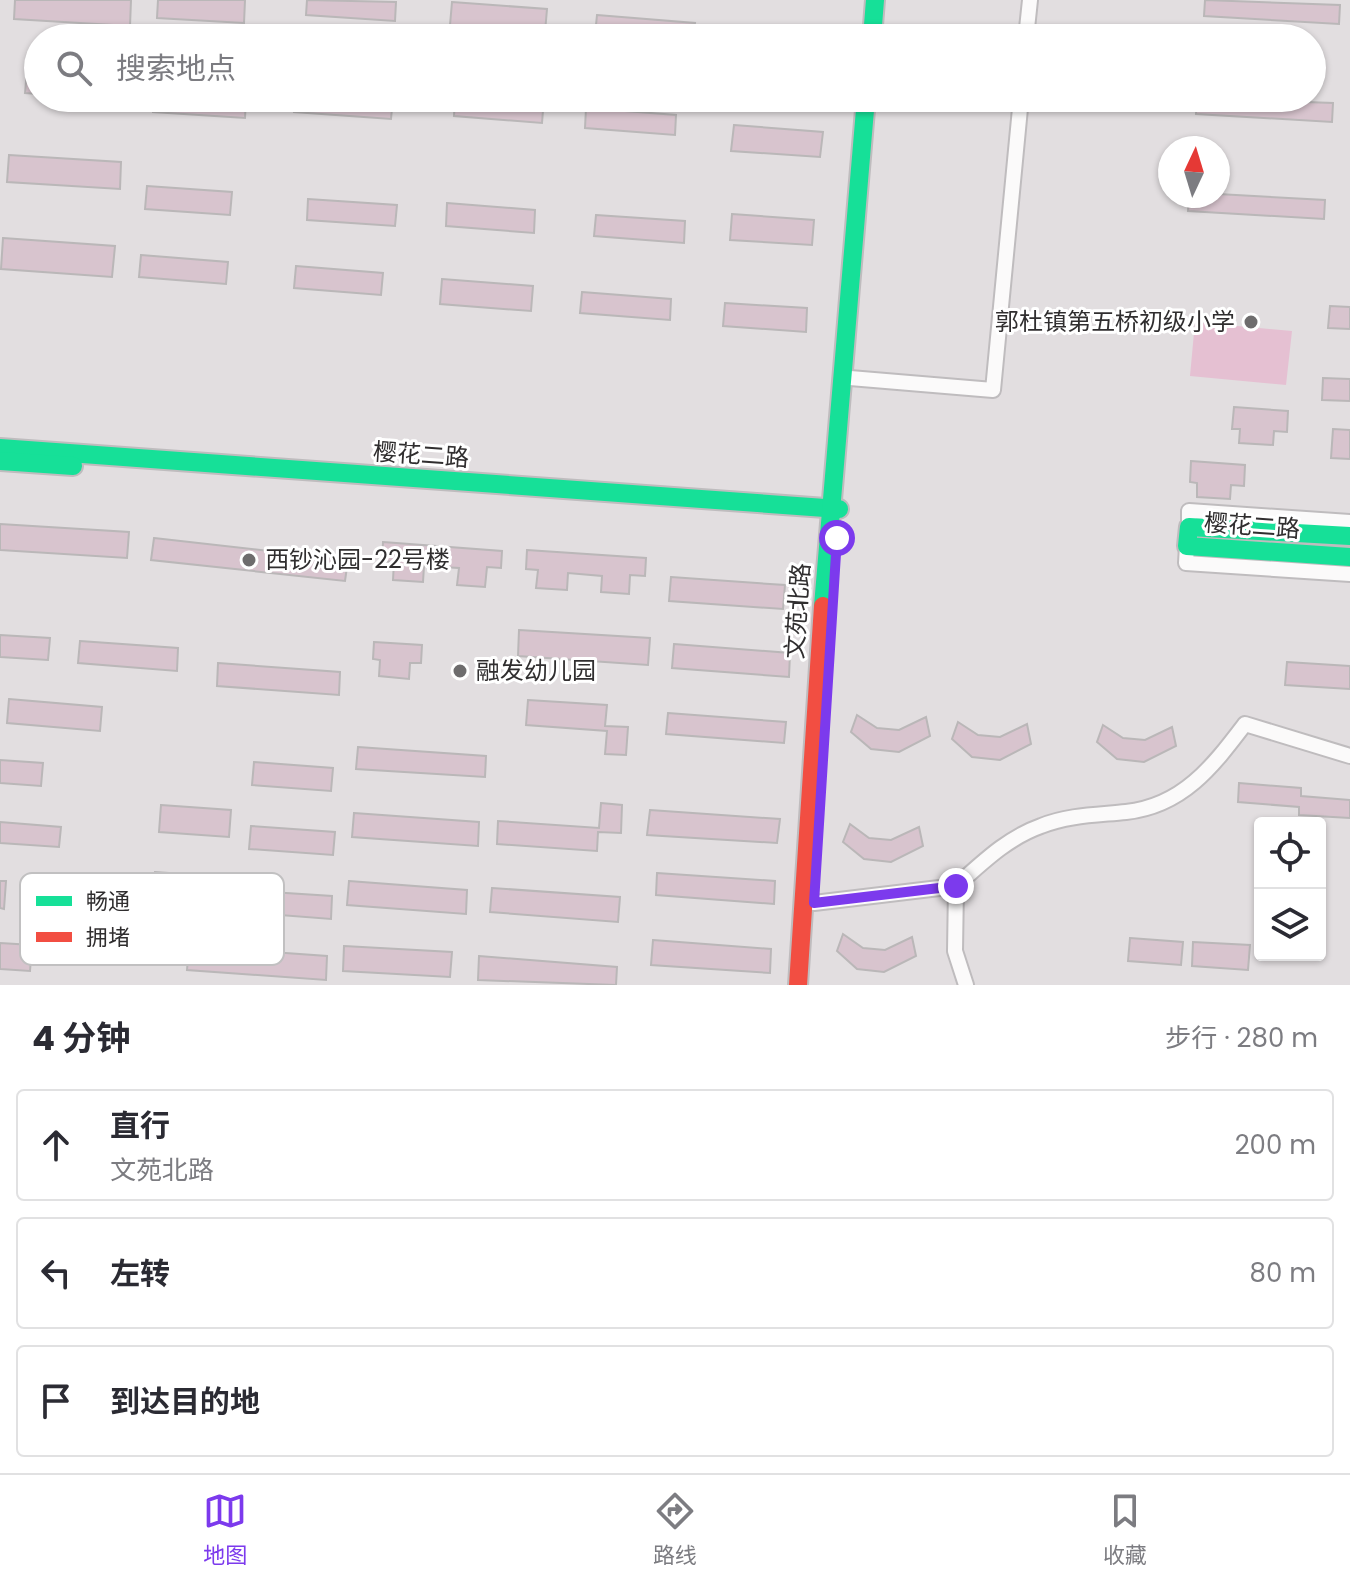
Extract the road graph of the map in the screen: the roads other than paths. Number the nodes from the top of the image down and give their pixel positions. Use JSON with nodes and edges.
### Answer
{"nodes":[{"id":1,"x":875,"y":0,"type":"edge"},
{"id":2,"x":885,"y":0,"type":"edge"},
{"id":3,"x":1030,"y":0,"type":"edge"},
{"id":4,"x":873,"y":24,"type":"edge"},
{"id":5,"x":882,"y":24,"type":"edge"},
{"id":6,"x":1027,"y":24,"type":"edge"},
{"id":7,"x":865,"y":112,"type":"edge"},
{"id":8,"x":875,"y":112,"type":"edge"},
{"id":9,"x":1020,"y":112,"type":"edge"},
{"id":10,"x":850,"y":378,"type":"junction"},
{"id":11,"x":0,"y":448,"type":"edge"},
{"id":12,"x":0,"y":461,"type":"edge"},
{"id":13,"x":834,"y":514,"type":"junction"},
{"id":14,"x":1350,"y":522,"type":"edge"},
{"id":15,"x":1188,"y":536,"type":"junction"},
{"id":16,"x":1350,"y":536,"type":"edge"},
{"id":17,"x":1350,"y":557,"type":"edge"},
{"id":18,"x":1350,"y":574,"type":"edge"},
{"id":19,"x":1350,"y":756,"type":"edge"},
{"id":20,"x":956,"y":886,"type":"junction"},
{"id":21,"x":814,"y":903,"type":"junction"},
{"id":22,"x":798,"y":985,"type":"edge"},
{"id":23,"x":809,"y":985,"type":"edge"},
{"id":24,"x":966,"y":985,"type":"edge"}],
"edges":[{"from":1,"to":4,"type":"street"},
{"from":2,"to":5,"type":"street"},
{"from":3,"to":6,"type":"street"},
{"from":7,"to":13,"type":"street","name":"文苑北路"},
{"from":8,"to":10,"type":"street","name":"文苑北路"},
{"from":9,"to":10,"type":"street"},
{"from":10,"to":13,"type":"street","name":"文苑北路"},
{"from":11,"to":13,"type":"street","name":"樱花二路"},
{"from":12,"to":13,"type":"street","name":"樱花二路"},
{"from":13,"to":21,"type":"street","name":"文苑北路"},
{"from":13,"to":22,"type":"street","name":"文苑北路"},
{"from":14,"to":15,"type":"street"},
{"from":15,"to":16,"type":"street","name":"樱花二路"},
{"from":15,"to":17,"type":"street","name":"樱花二路"},
{"from":15,"to":18,"type":"street"},
{"from":19,"to":20,"type":"street"},
{"from":20,"to":21,"type":"street"},
{"from":20,"to":24,"type":"street"},
{"from":21,"to":23,"type":"street","name":"文苑北路"}]}
